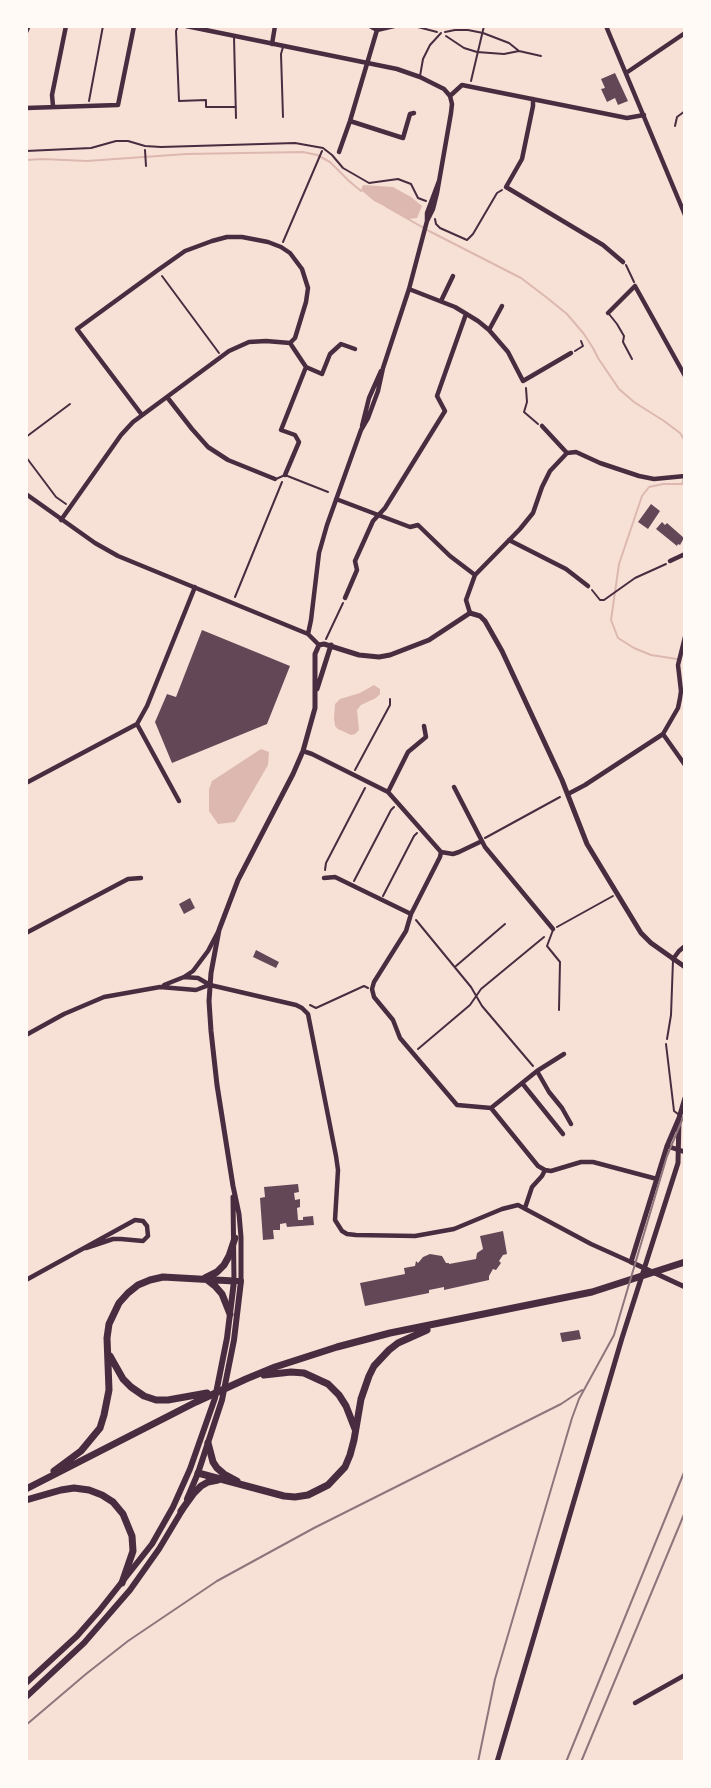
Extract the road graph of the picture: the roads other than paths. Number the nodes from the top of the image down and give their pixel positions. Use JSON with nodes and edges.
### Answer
{"nodes":[{"id":1,"x":66,"y":26,"type":"edge"},
{"id":2,"x":134,"y":26,"type":"edge"},
{"id":3,"x":178,"y":26,"type":"edge"},
{"id":4,"x":186,"y":26,"type":"edge"},
{"id":5,"x":275,"y":26,"type":"edge"},
{"id":6,"x":370,"y":26,"type":"edge"},
{"id":7,"x":394,"y":26,"type":"edge"},
{"id":8,"x":606,"y":26,"type":"edge"},
{"id":9,"x":377,"y":30,"type":"junction"},
{"id":10,"x":441,"y":33,"type":"road end"},
{"id":11,"x":685,"y":33,"type":"edge"},
{"id":12,"x":234,"y":36,"type":"junction"},
{"id":13,"x":272,"y":44,"type":"junction"},
{"id":14,"x":283,"y":46,"type":"junction"},
{"id":15,"x":368,"y":63,"type":"junction"},
{"id":16,"x":626,"y":73,"type":"junction"},
{"id":17,"x":420,"y":77,"type":"junction"},
{"id":18,"x":450,"y":96,"type":"junction"},
{"id":19,"x":533,"y":99,"type":"junction"},
{"id":20,"x":54,"y":106,"type":"junction"},
{"id":21,"x":26,"y":107,"type":"edge"},
{"id":22,"x":236,"y":107,"type":"junction"},
{"id":23,"x":414,"y":113,"type":"dead end"},
{"id":24,"x":644,"y":115,"type":"junction"},
{"id":25,"x":283,"y":117,"type":"dead end"},
{"id":26,"x":236,"y":118,"type":"dead end"},
{"id":27,"x":350,"y":121,"type":"junction"},
{"id":28,"x":339,"y":152,"type":"dead end"},
{"id":29,"x":439,"y":181,"type":"junction"},
{"id":30,"x":685,"y":215,"type":"edge"},
{"id":31,"x":426,"y":221,"type":"junction"},
{"id":32,"x":623,"y":262,"type":"road end"},
{"id":33,"x":453,"y":276,"type":"dead end"},
{"id":34,"x":409,"y":289,"type":"junction"},
{"id":35,"x":441,"y":300,"type":"junction"},
{"id":36,"x":502,"y":306,"type":"dead end"},
{"id":37,"x":608,"y":313,"type":"joint"},
{"id":38,"x":466,"y":314,"type":"junction"},
{"id":39,"x":489,"y":330,"type":"junction"},
{"id":40,"x":290,"y":343,"type":"junction"},
{"id":41,"x":355,"y":349,"type":"dead end"},
{"id":42,"x":571,"y":353,"type":"road end"},
{"id":43,"x":632,"y":359,"type":"dead end"},
{"id":44,"x":306,"y":367,"type":"junction"},
{"id":45,"x":685,"y":376,"type":"edge"},
{"id":46,"x":167,"y":397,"type":"junction"},
{"id":47,"x":142,"y":415,"type":"junction"},
{"id":48,"x":542,"y":426,"type":"road end"},
{"id":49,"x":567,"y":453,"type":"junction"},
{"id":50,"x":285,"y":475,"type":"junction"},
{"id":51,"x":684,"y":476,"type":"edge"},
{"id":52,"x":275,"y":479,"type":"joint"},
{"id":53,"x":328,"y":492,"type":"dead end"},
{"id":54,"x":26,"y":495,"type":"edge"},
{"id":55,"x":336,"y":499,"type":"junction"},
{"id":56,"x":379,"y":514,"type":"junction"},
{"id":57,"x":61,"y":520,"type":"junction"},
{"id":58,"x":509,"y":540,"type":"junction"},
{"id":59,"x":685,"y":554,"type":"edge"},
{"id":60,"x":670,"y":561,"type":"road end"},
{"id":61,"x":475,"y":575,"type":"junction"},
{"id":62,"x":588,"y":586,"type":"road end"},
{"id":63,"x":195,"y":587,"type":"junction"},
{"id":64,"x":345,"y":598,"type":"road end"},
{"id":65,"x":470,"y":613,"type":"junction"},
{"id":66,"x":308,"y":634,"type":"junction"},
{"id":67,"x":685,"y":637,"type":"edge"},
{"id":68,"x":325,"y":645,"type":"junction"},
{"id":69,"x":316,"y":693,"type":"junction"},
{"id":70,"x":137,"y":724,"type":"junction"},
{"id":71,"x":424,"y":726,"type":"dead end"},
{"id":72,"x":663,"y":734,"type":"junction"},
{"id":73,"x":303,"y":751,"type":"junction"},
{"id":74,"x":685,"y":765,"type":"edge"},
{"id":75,"x":26,"y":783,"type":"edge"},
{"id":76,"x":454,"y":787,"type":"dead end"},
{"id":77,"x":388,"y":792,"type":"junction"},
{"id":78,"x":568,"y":794,"type":"junction"},
{"id":79,"x":179,"y":802,"type":"dead end"},
{"id":80,"x":482,"y":841,"type":"junction"},
{"id":81,"x":441,"y":852,"type":"junction"},
{"id":82,"x":141,"y":878,"type":"dead end"},
{"id":83,"x":324,"y":878,"type":"road end"},
{"id":84,"x":411,"y":914,"type":"junction"},
{"id":85,"x":553,"y":929,"type":"joint"},
{"id":86,"x":219,"y":930,"type":"junction"},
{"id":87,"x":26,"y":933,"type":"edge"},
{"id":88,"x":685,"y":946,"type":"edge"},
{"id":89,"x":673,"y":959,"type":"junction"},
{"id":90,"x":685,"y":967,"type":"edge"},
{"id":91,"x":184,"y":977,"type":"junction"},
{"id":92,"x":210,"y":985,"type":"junction"},
{"id":93,"x":160,"y":987,"type":"junction"},
{"id":94,"x":310,"y":1005,"type":"road end"},
{"id":95,"x":305,"y":1010,"type":"junction"},
{"id":96,"x":559,"y":1010,"type":"dead end"},
{"id":97,"x":26,"y":1035,"type":"edge"},
{"id":98,"x":667,"y":1039,"type":"dead end"},
{"id":99,"x":666,"y":1044,"type":"dead end"},
{"id":100,"x":564,"y":1055,"type":"dead end"},
{"id":101,"x":537,"y":1071,"type":"junction"},
{"id":102,"x":522,"y":1083,"type":"junction"},
{"id":103,"x":685,"y":1098,"type":"edge"},
{"id":104,"x":491,"y":1108,"type":"junction"},
{"id":105,"x":679,"y":1116,"type":"junction"},
{"id":106,"x":571,"y":1124,"type":"dead end"},
{"id":107,"x":563,"y":1134,"type":"dead end"},
{"id":108,"x":667,"y":1146,"type":"junction"},
{"id":109,"x":683,"y":1151,"type":"edge"},
{"id":110,"x":545,"y":1170,"type":"junction"},
{"id":111,"x":657,"y":1179,"type":"junction"},
{"id":112,"x":233,"y":1186,"type":"junction"},
{"id":113,"x":527,"y":1209,"type":"junction"},
{"id":114,"x":235,"y":1238,"type":"junction"},
{"id":115,"x":86,"y":1248,"type":"junction"},
{"id":116,"x":631,"y":1262,"type":"junction"},
{"id":117,"x":685,"y":1262,"type":"edge"},
{"id":118,"x":645,"y":1268,"type":"junction"},
{"id":119,"x":205,"y":1278,"type":"junction"},
{"id":120,"x":26,"y":1280,"type":"edge"},
{"id":121,"x":238,"y":1281,"type":"junction"},
{"id":122,"x":685,"y":1287,"type":"edge"},
{"id":123,"x":230,"y":1314,"type":"junction"},
{"id":124,"x":449,"y":1321,"type":"junction"},
{"id":125,"x":107,"y":1350,"type":"junction"},
{"id":126,"x":246,"y":1379,"type":"junction"},
{"id":127,"x":221,"y":1390,"type":"junction"},
{"id":128,"x":355,"y":1431,"type":"junction"},
{"id":129,"x":208,"y":1443,"type":"junction"},
{"id":130,"x":194,"y":1471,"type":"junction"},
{"id":131,"x":222,"y":1480,"type":"junction"},
{"id":132,"x":247,"y":1486,"type":"junction"},
{"id":133,"x":30,"y":1488,"type":"edge"},
{"id":134,"x":26,"y":1500,"type":"edge"},
{"id":135,"x":181,"y":1511,"type":"junction"},
{"id":136,"x":122,"y":1583,"type":"junction"},
{"id":137,"x":685,"y":1675,"type":"edge"},
{"id":138,"x":26,"y":1683,"type":"edge"},
{"id":139,"x":26,"y":1698,"type":"edge"},
{"id":140,"x":635,"y":1703,"type":"dead end"},
{"id":141,"x":497,"y":1762,"type":"edge"}],
"edges":[{"from":1,"to":20,"type":"street"},
{"from":2,"to":20,"type":"street"},
{"from":3,"to":22,"type":"lane"},
{"from":4,"to":12,"type":"street"},
{"from":5,"to":13,"type":"street"},
{"from":6,"to":9,"type":"street"},
{"from":7,"to":9,"type":"street"},
{"from":8,"to":16,"type":"street"},
{"from":9,"to":15,"type":"street"},
{"from":10,"to":17,"type":"lane"},
{"from":11,"to":16,"type":"street"},
{"from":12,"to":13,"type":"street"},
{"from":12,"to":22,"type":"lane"},
{"from":13,"to":14,"type":"street"},
{"from":14,"to":15,"type":"street"},
{"from":14,"to":25,"type":"lane"},
{"from":15,"to":17,"type":"street"},
{"from":15,"to":27,"type":"street"},
{"from":16,"to":24,"type":"street"},
{"from":17,"to":18,"type":"street"},
{"from":18,"to":19,"type":"street"},
{"from":18,"to":29,"type":"street"},
{"from":19,"to":24,"type":"street"},
{"from":19,"to":32,"type":"street"},
{"from":20,"to":21,"type":"street"},
{"from":22,"to":26,"type":"lane"},
{"from":23,"to":27,"type":"street"},
{"from":24,"to":30,"type":"street"},
{"from":27,"to":28,"type":"street"},
{"from":29,"to":31,"type":"street"},
{"from":29,"to":31,"type":"street"},
{"from":31,"to":34,"type":"street"},
{"from":33,"to":35,"type":"street"},
{"from":34,"to":35,"type":"street"},
{"from":34,"to":55,"type":"street"},
{"from":35,"to":38,"type":"street"},
{"from":36,"to":39,"type":"street"},
{"from":37,"to":43,"type":"lane"},
{"from":37,"to":45,"type":"street"},
{"from":38,"to":39,"type":"street"},
{"from":38,"to":56,"type":"street"},
{"from":39,"to":42,"type":"street"},
{"from":40,"to":44,"type":"street"},
{"from":40,"to":46,"type":"street"},
{"from":40,"to":47,"type":"street"},
{"from":41,"to":44,"type":"street"},
{"from":44,"to":50,"type":"street"},
{"from":46,"to":47,"type":"street"},
{"from":46,"to":52,"type":"street"},
{"from":47,"to":57,"type":"street"},
{"from":48,"to":49,"type":"street"},
{"from":49,"to":51,"type":"street"},
{"from":49,"to":58,"type":"street"},
{"from":50,"to":52,"type":"lane"},
{"from":50,"to":53,"type":"lane"},
{"from":54,"to":57,"type":"street"},
{"from":55,"to":56,"type":"street"},
{"from":55,"to":66,"type":"street"},
{"from":56,"to":61,"type":"street"},
{"from":56,"to":64,"type":"street"},
{"from":57,"to":63,"type":"street"},
{"from":58,"to":61,"type":"street"},
{"from":58,"to":62,"type":"street"},
{"from":59,"to":60,"type":"street"},
{"from":61,"to":65,"type":"street"},
{"from":63,"to":66,"type":"street"},
{"from":63,"to":70,"type":"street"},
{"from":65,"to":68,"type":"street"},
{"from":65,"to":78,"type":"street"},
{"from":66,"to":68,"type":"street"},
{"from":67,"to":72,"type":"street"},
{"from":68,"to":69,"type":"street"},
{"from":68,"to":69,"type":"street"},
{"from":69,"to":73,"type":"street"},
{"from":70,"to":75,"type":"street"},
{"from":70,"to":79,"type":"street"},
{"from":71,"to":77,"type":"street"},
{"from":72,"to":74,"type":"street"},
{"from":72,"to":78,"type":"street"},
{"from":73,"to":77,"type":"street"},
{"from":73,"to":86,"type":"street"},
{"from":76,"to":80,"type":"street"},
{"from":77,"to":81,"type":"street"},
{"from":78,"to":89,"type":"street"},
{"from":80,"to":81,"type":"street"},
{"from":80,"to":85,"type":"street"},
{"from":81,"to":84,"type":"street"},
{"from":82,"to":87,"type":"street"},
{"from":83,"to":84,"type":"street"},
{"from":84,"to":104,"type":"street"},
{"from":85,"to":96,"type":"lane"},
{"from":86,"to":91,"type":"street"},
{"from":86,"to":92,"type":"street"},
{"from":88,"to":89,"type":"street"},
{"from":89,"to":90,"type":"street"},
{"from":89,"to":98,"type":"lane"},
{"from":91,"to":92,"type":"street"},
{"from":91,"to":93,"type":"street"},
{"from":92,"to":93,"type":"street"},
{"from":92,"to":95,"type":"street"},
{"from":92,"to":112,"type":"street"},
{"from":93,"to":97,"type":"street"},
{"from":94,"to":95,"type":"lane"},
{"from":95,"to":113,"type":"street"},
{"from":99,"to":105,"type":"lane"},
{"from":100,"to":101,"type":"street"},
{"from":101,"to":102,"type":"street"},
{"from":101,"to":106,"type":"street"},
{"from":102,"to":104,"type":"street"},
{"from":102,"to":107,"type":"street"},
{"from":103,"to":105,"type":"street"},
{"from":104,"to":110,"type":"street"},
{"from":105,"to":108,"type":"street"},
{"from":105,"to":109,"type":"street"},
{"from":108,"to":109,"type":"street"},
{"from":108,"to":111,"type":"street"},
{"from":109,"to":118,"type":"street"},
{"from":110,"to":111,"type":"street"},
{"from":110,"to":113,"type":"street"},
{"from":111,"to":116,"type":"street"},
{"from":112,"to":114,"type":"street"},
{"from":112,"to":121,"type":"street"},
{"from":113,"to":116,"type":"street"},
{"from":114,"to":119,"type":"main road"},
{"from":114,"to":121,"type":"street"},
{"from":115,"to":115,"type":"street"},
{"from":115,"to":120,"type":"street"},
{"from":116,"to":118,"type":"street"},
{"from":117,"to":124,"type":"main road"},
{"from":118,"to":122,"type":"street"},
{"from":118,"to":141,"type":"street"},
{"from":119,"to":121,"type":"main road"},
{"from":119,"to":123,"type":"main road"},
{"from":119,"to":125,"type":"main road"},
{"from":121,"to":123,"type":"main road"},
{"from":121,"to":129,"type":"main road"},
{"from":123,"to":130,"type":"main road"},
{"from":124,"to":126,"type":"main road"},
{"from":124,"to":128,"type":"main road"},
{"from":125,"to":127,"type":"main road"},
{"from":125,"to":133,"type":"main road"},
{"from":126,"to":127,"type":"main road"},
{"from":126,"to":128,"type":"main road"},
{"from":127,"to":133,"type":"main road"},
{"from":128,"to":132,"type":"main road"},
{"from":129,"to":130,"type":"main road"},
{"from":129,"to":132,"type":"main road"},
{"from":130,"to":131,"type":"main road"},
{"from":130,"to":135,"type":"main road"},
{"from":130,"to":136,"type":"main road"},
{"from":131,"to":132,"type":"main road"},
{"from":131,"to":135,"type":"main road"},
{"from":134,"to":136,"type":"main road"},
{"from":135,"to":139,"type":"main road"},
{"from":136,"to":138,"type":"main road"},
{"from":137,"to":140,"type":"street"}]}
